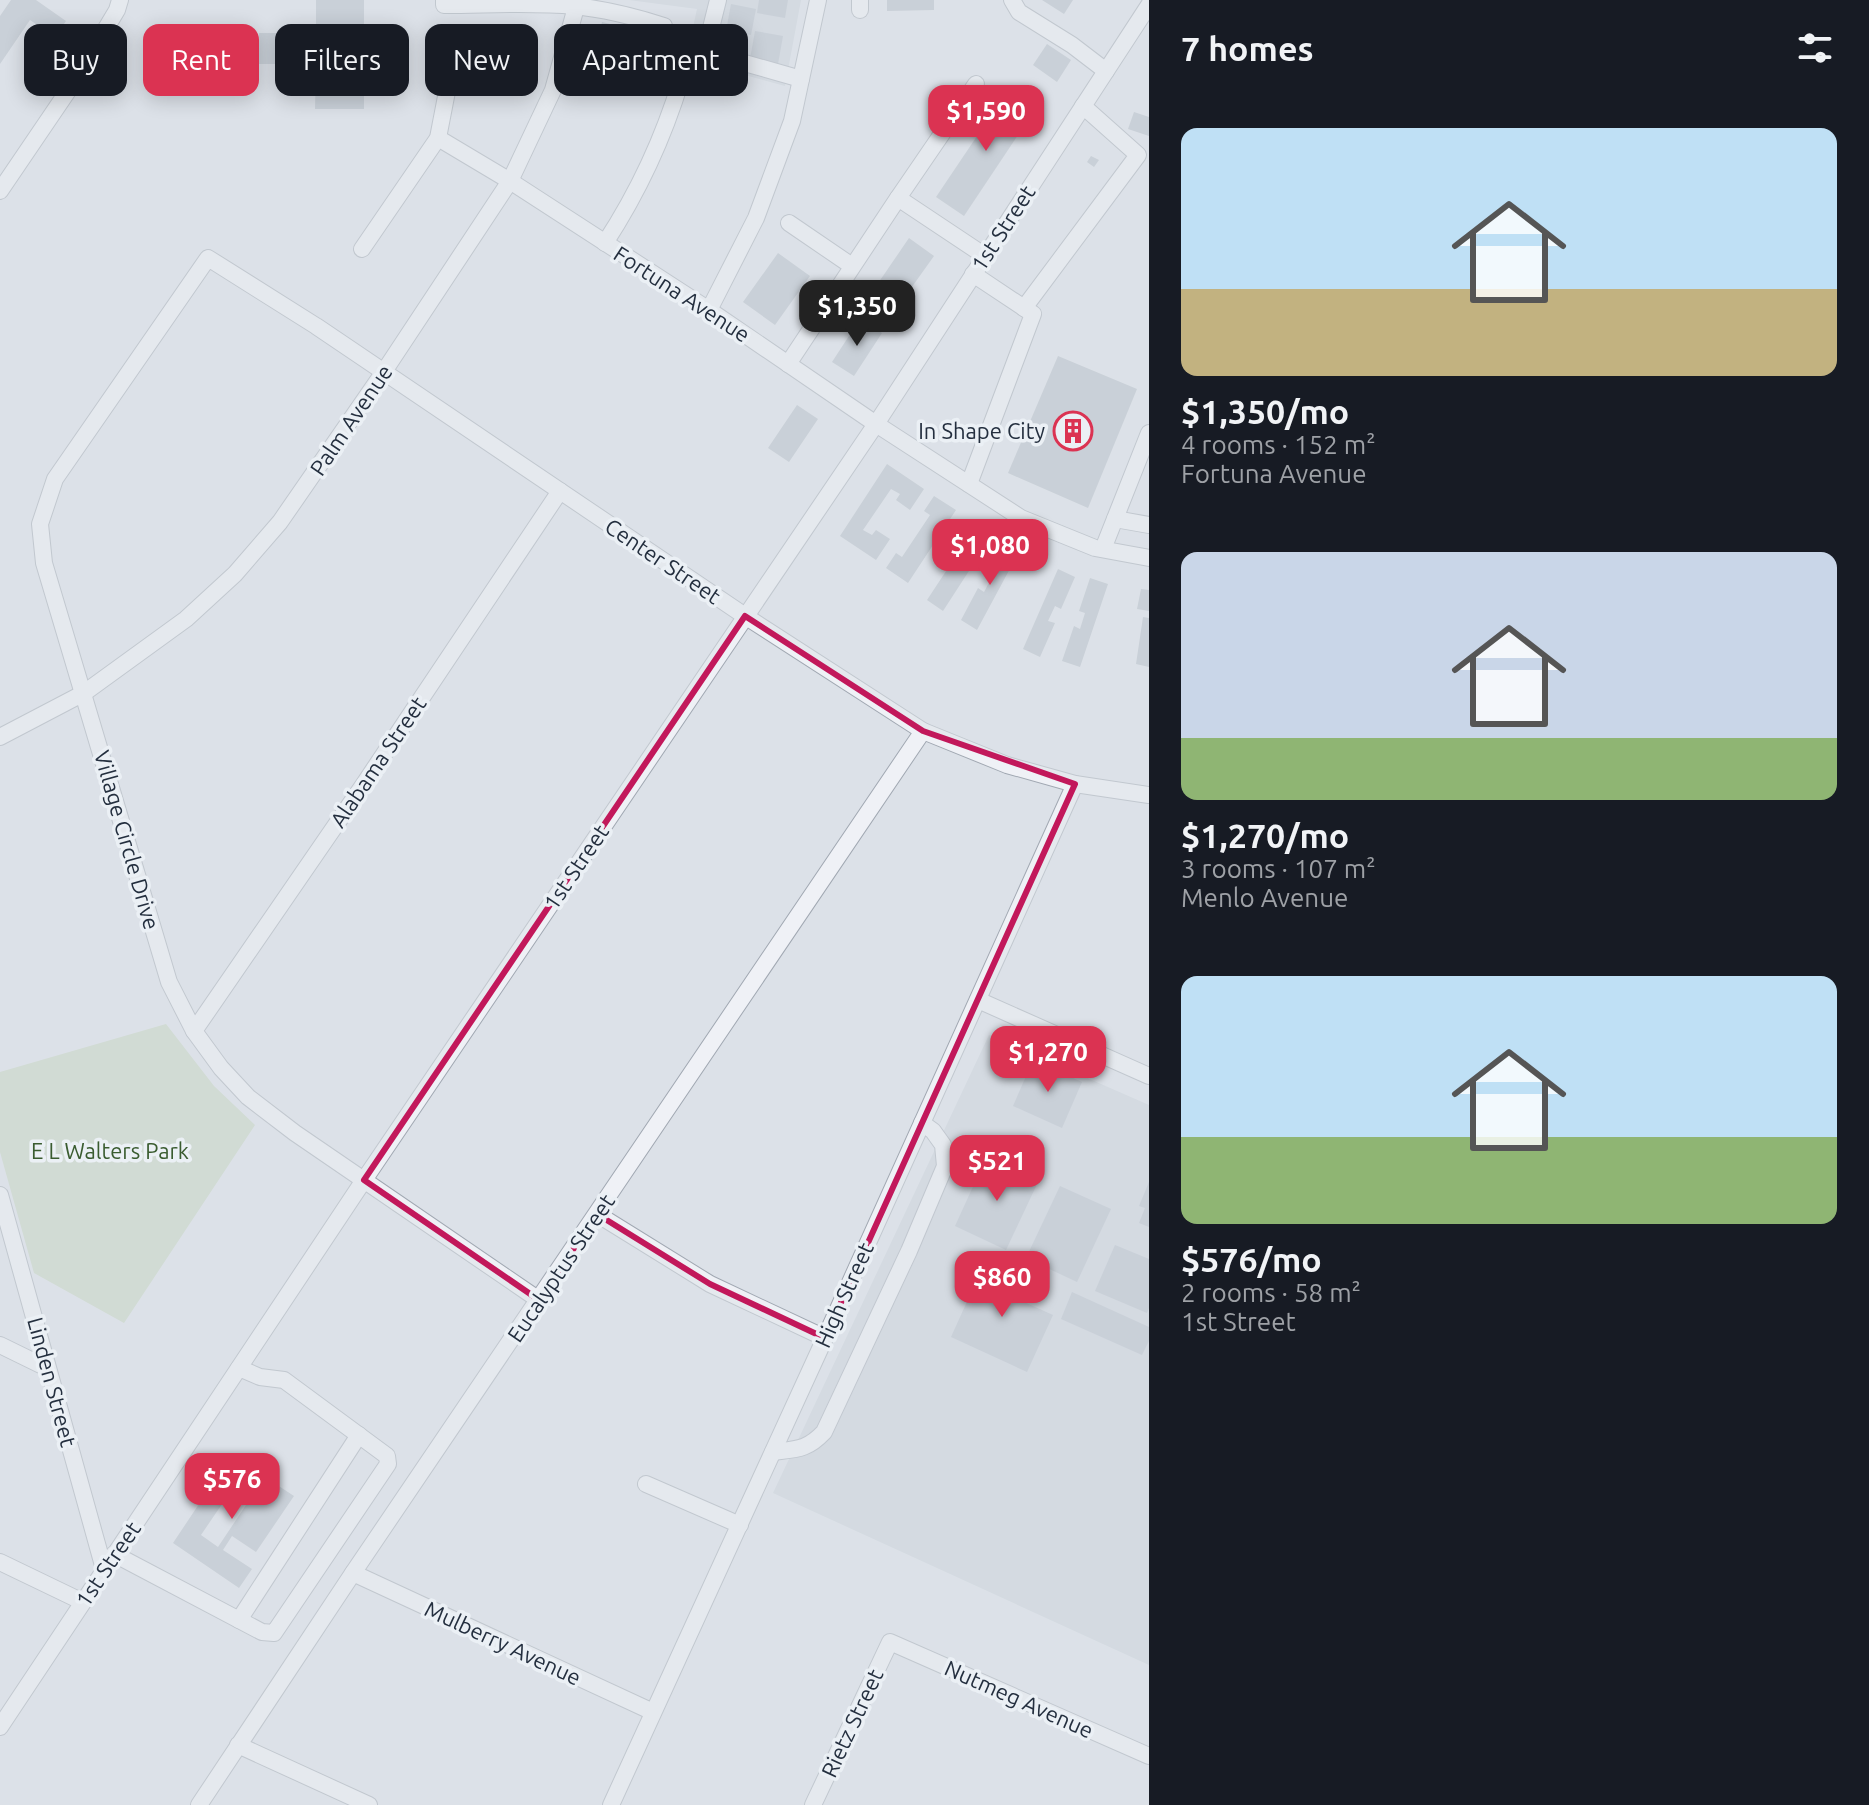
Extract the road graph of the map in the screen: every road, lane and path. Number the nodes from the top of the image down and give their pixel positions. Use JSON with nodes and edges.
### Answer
{"nodes":[{"id":1,"x":120,"y":0,"type":"edge"},
{"id":2,"x":718,"y":0,"type":"edge"},
{"id":3,"x":818,"y":0,"type":"edge"},
{"id":4,"x":1012,"y":0,"type":"edge"},
{"id":5,"x":444,"y":3,"type":"edge"},
{"id":6,"x":577,"y":3,"type":"edge"},
{"id":7,"x":1147,"y":13,"type":"edge"},
{"id":8,"x":1106,"y":71,"type":"junction"},
{"id":9,"x":801,"y":79,"type":"junction"},
{"id":10,"x":976,"y":84,"type":"dead end"},
{"id":11,"x":446,"y":96,"type":"edge"},
{"id":12,"x":1083,"y":106,"type":"junction"},
{"id":13,"x":438,"y":138,"type":"junction"},
{"id":14,"x":1144,"y":158,"type":"edge"},
{"id":15,"x":510,"y":181,"type":"junction"},
{"id":16,"x":0,"y":191,"type":"edge"},
{"id":17,"x":898,"y":198,"type":"junction"},
{"id":18,"x":789,"y":223,"type":"dead end"},
{"id":19,"x":605,"y":243,"type":"junction"},
{"id":20,"x":362,"y":249,"type":"dead end"},
{"id":21,"x":985,"y":256,"type":"junction"},
{"id":22,"x":208,"y":258,"type":"joint"},
{"id":23,"x":852,"y":266,"type":"junction"},
{"id":24,"x":973,"y":274,"type":"junction"},
{"id":25,"x":1024,"y":308,"type":"junction"},
{"id":26,"x":709,"y":310,"type":"junction"},
{"id":27,"x":788,"y":364,"type":"junction"},
{"id":28,"x":383,"y":373,"type":"junction"},
{"id":29,"x":876,"y":424,"type":"junction"},
{"id":30,"x":1149,"y":433,"type":"edge"},
{"id":31,"x":969,"y":484,"type":"junction"},
{"id":32,"x":560,"y":491,"type":"junction"},
{"id":33,"x":1115,"y":519,"type":"junction"},
{"id":34,"x":1149,"y":525,"type":"edge"},
{"id":35,"x":1103,"y":549,"type":"junction"},
{"id":36,"x":1149,"y":558,"type":"edge"},
{"id":37,"x":745,"y":616,"type":"junction"},
{"id":38,"x":84,"y":693,"type":"junction"},
{"id":39,"x":923,"y":731,"type":"junction"},
{"id":40,"x":0,"y":737,"type":"edge"},
{"id":41,"x":1075,"y":784,"type":"junction"},
{"id":42,"x":1149,"y":795,"type":"edge"},
{"id":43,"x":978,"y":1000,"type":"junction"},
{"id":44,"x":194,"y":1031,"type":"junction"},
{"id":45,"x":1149,"y":1076,"type":"edge"},
{"id":46,"x":922,"y":1123,"type":"junction"},
{"id":47,"x":364,"y":1180,"type":"junction"},
{"id":48,"x":0,"y":1195,"type":"edge"},
{"id":49,"x":597,"y":1214,"type":"junction"},
{"id":50,"x":539,"y":1300,"type":"junction"},
{"id":51,"x":825,"y":1338,"type":"junction"},
{"id":52,"x":0,"y":1345,"type":"edge"},
{"id":53,"x":47,"y":1368,"type":"junction"},
{"id":54,"x":239,"y":1368,"type":"junction"},
{"id":55,"x":359,"y":1435,"type":"junction"},
{"id":56,"x":773,"y":1452,"type":"junction"},
{"id":57,"x":646,"y":1484,"type":"dead end"},
{"id":58,"x":740,"y":1525,"type":"junction"},
{"id":59,"x":114,"y":1554,"type":"junction"},
{"id":60,"x":0,"y":1562,"type":"edge"},
{"id":61,"x":104,"y":1569,"type":"junction"},
{"id":62,"x":353,"y":1573,"type":"junction"},
{"id":63,"x":83,"y":1602,"type":"junction"},
{"id":64,"x":239,"y":1620,"type":"junction"},
{"id":65,"x":890,"y":1642,"type":"joint"},
{"id":66,"x":653,"y":1712,"type":"junction"},
{"id":67,"x":0,"y":1727,"type":"edge"},
{"id":68,"x":238,"y":1745,"type":"junction"},
{"id":69,"x":1149,"y":1756,"type":"edge"},
{"id":70,"x":199,"y":1805,"type":"edge"},
{"id":71,"x":369,"y":1805,"type":"edge"},
{"id":72,"x":611,"y":1805,"type":"edge"},
{"id":73,"x":813,"y":1805,"type":"edge"}],
"edges":[{"from":1,"to":16,"type":"street"},
{"from":2,"to":9,"type":"street"},
{"from":3,"to":9,"type":"street"},
{"from":4,"to":8,"type":"street"},
{"from":5,"to":6,"type":"street"},
{"from":6,"to":15,"type":"street","name":"Palm Avenue"},
{"from":6,"to":19,"type":"street"},
{"from":7,"to":8,"type":"street","name":"1st Street"},
{"from":8,"to":12,"type":"street","name":"1st Street"},
{"from":9,"to":26,"type":"street"},
{"from":10,"to":17,"type":"street"},
{"from":11,"to":13,"type":"street"},
{"from":12,"to":14,"type":"street"},
{"from":12,"to":21,"type":"street","name":"1st Street"},
{"from":13,"to":15,"type":"street","name":"Fortuna Avenue"},
{"from":13,"to":20,"type":"street"},
{"from":14,"to":25,"type":"street"},
{"from":15,"to":19,"type":"street","name":"Fortuna Avenue"},
{"from":15,"to":28,"type":"street","name":"Palm Avenue"},
{"from":17,"to":21,"type":"street"},
{"from":17,"to":23,"type":"street"},
{"from":18,"to":23,"type":"street"},
{"from":19,"to":26,"type":"street","name":"Fortuna Avenue"},
{"from":21,"to":24,"type":"street","name":"1st Street"},
{"from":22,"to":28,"type":"street","name":"Center Street"},
{"from":22,"to":38,"type":"street","name":"Village Circle Drive"},
{"from":23,"to":27,"type":"street"},
{"from":24,"to":25,"type":"street"},
{"from":24,"to":29,"type":"street","name":"1st Street"},
{"from":25,"to":31,"type":"street"},
{"from":26,"to":27,"type":"street","name":"Fortuna Avenue"},
{"from":27,"to":29,"type":"street","name":"Fortuna Avenue"},
{"from":28,"to":32,"type":"street","name":"Center Street"},
{"from":28,"to":38,"type":"street","name":"Palm Avenue"},
{"from":29,"to":31,"type":"street","name":"Fortuna Avenue"},
{"from":29,"to":37,"type":"street","name":"1st Street"},
{"from":30,"to":33,"type":"street"},
{"from":31,"to":35,"type":"street","name":"Fortuna Avenue"},
{"from":32,"to":37,"type":"street","name":"Center Street"},
{"from":32,"to":44,"type":"street","name":"Alabama Street"},
{"from":33,"to":34,"type":"street"},
{"from":33,"to":35,"type":"street"},
{"from":35,"to":36,"type":"street","name":"Fortuna Avenue"},
{"from":37,"to":39,"type":"street","name":"Center Street"},
{"from":37,"to":47,"type":"street","name":"1st Street"},
{"from":38,"to":40,"type":"street","name":"Palm Avenue"},
{"from":38,"to":44,"type":"street","name":"Village Circle Drive"},
{"from":39,"to":41,"type":"street","name":"Center Street"},
{"from":39,"to":49,"type":"street","name":"Eucalyptus Street"},
{"from":41,"to":42,"type":"street","name":"Center Street"},
{"from":41,"to":43,"type":"street","name":"High Street"},
{"from":43,"to":45,"type":"street"},
{"from":43,"to":46,"type":"street","name":"High Street"},
{"from":44,"to":47,"type":"street","name":"Village Circle Drive"},
{"from":46,"to":51,"type":"street","name":"High Street"},
{"from":46,"to":56,"type":"street"},
{"from":47,"to":50,"type":"street","name":"Village Circle Drive"},
{"from":47,"to":54,"type":"street","name":"1st Street"},
{"from":48,"to":53,"type":"street","name":"Linden Street"},
{"from":49,"to":50,"type":"street","name":"Eucalyptus Street"},
{"from":49,"to":51,"type":"street"},
{"from":50,"to":62,"type":"street","name":"Eucalyptus Street"},
{"from":51,"to":56,"type":"street","name":"High Street"},
{"from":52,"to":53,"type":"street"},
{"from":53,"to":61,"type":"street","name":"Linden Street"},
{"from":54,"to":55,"type":"street"},
{"from":54,"to":59,"type":"street","name":"1st Street"},
{"from":55,"to":64,"type":"street"},
{"from":55,"to":64,"type":"street"},
{"from":56,"to":58,"type":"street","name":"High Street"},
{"from":57,"to":58,"type":"street"},
{"from":58,"to":66,"type":"street","name":"High Street"},
{"from":59,"to":61,"type":"street","name":"1st Street"},
{"from":59,"to":64,"type":"street"},
{"from":60,"to":63,"type":"street"},
{"from":61,"to":63,"type":"street","name":"1st Street"},
{"from":62,"to":66,"type":"street","name":"Mulberry Avenue"},
{"from":62,"to":68,"type":"street","name":"Eucalyptus Street"},
{"from":63,"to":67,"type":"street","name":"1st Street"},
{"from":65,"to":69,"type":"street","name":"Nutmeg Avenue"},
{"from":65,"to":73,"type":"street","name":"Rietz Street"},
{"from":66,"to":72,"type":"street","name":"High Street"},
{"from":68,"to":70,"type":"street","name":"Eucalyptus Street"},
{"from":68,"to":71,"type":"street"}]}
